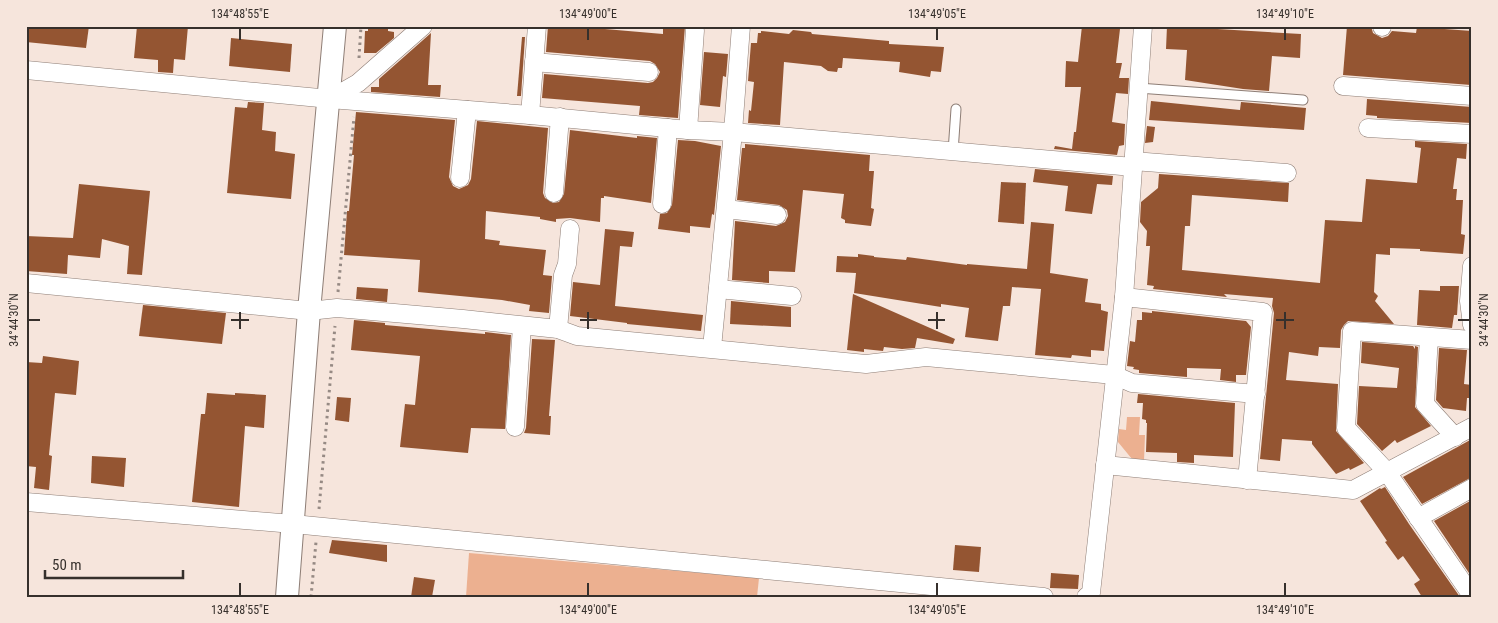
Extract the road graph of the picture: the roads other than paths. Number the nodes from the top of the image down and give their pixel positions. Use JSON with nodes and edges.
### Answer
{"nodes":[{"id":1,"x":335,"y":26,"type":"edge"},
{"id":2,"x":422,"y":26,"type":"edge"},
{"id":3,"x":537,"y":26,"type":"edge"},
{"id":4,"x":741,"y":26,"type":"edge"},
{"id":5,"x":1142,"y":26,"type":"edge"},
{"id":6,"x":695,"y":30,"type":"dead end"},
{"id":7,"x":534,"y":62,"type":"junction"},
{"id":8,"x":26,"y":70,"type":"edge"},
{"id":9,"x":648,"y":72,"type":"dead end"},
{"id":10,"x":1343,"y":86,"type":"dead end"},
{"id":11,"x":1138,"y":88,"type":"junction"},
{"id":12,"x":1472,"y":96,"type":"edge"},
{"id":13,"x":330,"y":99,"type":"junction"},
{"id":14,"x":1302,"y":100,"type":"dead end"},
{"id":15,"x":956,"y":109,"type":"dead end"},
{"id":16,"x":467,"y":110,"type":"junction"},
{"id":17,"x":530,"y":115,"type":"junction"},
{"id":18,"x":560,"y":117,"type":"junction"},
{"id":19,"x":668,"y":128,"type":"junction"},
{"id":20,"x":1368,"y":128,"type":"dead end"},
{"id":21,"x":688,"y":130,"type":"junction"},
{"id":22,"x":733,"y":132,"type":"junction"},
{"id":23,"x":1472,"y":134,"type":"edge"},
{"id":24,"x":954,"y":152,"type":"junction"},
{"id":25,"x":1133,"y":164,"type":"junction"},
{"id":26,"x":1287,"y":173,"type":"dead end"},
{"id":27,"x":460,"y":178,"type":"dead end"},
{"id":28,"x":554,"y":193,"type":"dead end"},
{"id":29,"x":662,"y":204,"type":"dead end"},
{"id":30,"x":726,"y":209,"type":"junction"},
{"id":31,"x":777,"y":215,"type":"dead end"},
{"id":32,"x":570,"y":229,"type":"dead end"},
{"id":33,"x":1472,"y":266,"type":"edge"},
{"id":34,"x":26,"y":284,"type":"edge"},
{"id":35,"x":718,"y":289,"type":"junction"},
{"id":36,"x":792,"y":296,"type":"dead end"},
{"id":37,"x":1124,"y":297,"type":"junction"},
{"id":38,"x":309,"y":311,"type":"junction"},
{"id":39,"x":1472,"y":325,"type":"edge"},
{"id":40,"x":522,"y":326,"type":"junction"},
{"id":41,"x":558,"y":329,"type":"junction"},
{"id":42,"x":1430,"y":337,"type":"junction"},
{"id":43,"x":1472,"y":340,"type":"edge"},
{"id":44,"x":712,"y":348,"type":"junction"},
{"id":45,"x":1114,"y":375,"type":"junction"},
{"id":46,"x":1256,"y":394,"type":"junction"},
{"id":47,"x":515,"y":427,"type":"dead end"},
{"id":48,"x":1472,"y":427,"type":"edge"},
{"id":49,"x":1454,"y":437,"type":"junction"},
{"id":50,"x":1106,"y":465,"type":"junction"},
{"id":51,"x":1387,"y":472,"type":"junction"},
{"id":52,"x":1247,"y":480,"type":"junction"},
{"id":53,"x":1472,"y":488,"type":"edge"},
{"id":54,"x":26,"y":502,"type":"edge"},
{"id":55,"x":1418,"y":518,"type":"junction"},
{"id":56,"x":293,"y":524,"type":"junction"},
{"id":57,"x":1471,"y":593,"type":"edge"},
{"id":58,"x":287,"y":597,"type":"edge"},
{"id":59,"x":1044,"y":597,"type":"edge"},
{"id":60,"x":1086,"y":597,"type":"edge"}],
"edges":[{"from":1,"to":13,"type":"street"},
{"from":2,"to":13,"type":"street"},
{"from":3,"to":7,"type":"street"},
{"from":4,"to":22,"type":"street"},
{"from":5,"to":11,"type":"street"},
{"from":6,"to":21,"type":"street"},
{"from":7,"to":9,"type":"street"},
{"from":7,"to":17,"type":"street"},
{"from":8,"to":13,"type":"street"},
{"from":10,"to":12,"type":"street"},
{"from":11,"to":14,"type":"lane"},
{"from":11,"to":25,"type":"street"},
{"from":13,"to":16,"type":"street"},
{"from":13,"to":38,"type":"street"},
{"from":15,"to":24,"type":"lane"},
{"from":16,"to":17,"type":"street"},
{"from":16,"to":27,"type":"street"},
{"from":17,"to":18,"type":"street"},
{"from":18,"to":19,"type":"street"},
{"from":18,"to":28,"type":"street"},
{"from":19,"to":21,"type":"street"},
{"from":19,"to":29,"type":"street"},
{"from":20,"to":23,"type":"street"},
{"from":21,"to":22,"type":"street"},
{"from":22,"to":24,"type":"street"},
{"from":22,"to":30,"type":"street"},
{"from":24,"to":25,"type":"street"},
{"from":25,"to":26,"type":"street"},
{"from":25,"to":37,"type":"street"},
{"from":30,"to":31,"type":"street"},
{"from":30,"to":35,"type":"street"},
{"from":32,"to":41,"type":"street"},
{"from":33,"to":39,"type":"street"},
{"from":34,"to":38,"type":"street"},
{"from":35,"to":36,"type":"street"},
{"from":35,"to":44,"type":"street"},
{"from":37,"to":45,"type":"street"},
{"from":37,"to":46,"type":"street"},
{"from":38,"to":40,"type":"street"},
{"from":38,"to":56,"type":"street"},
{"from":40,"to":41,"type":"street"},
{"from":40,"to":47,"type":"street"},
{"from":41,"to":44,"type":"street"},
{"from":42,"to":43,"type":"street"},
{"from":42,"to":49,"type":"street"},
{"from":42,"to":51,"type":"street"},
{"from":44,"to":45,"type":"street"},
{"from":45,"to":46,"type":"street"},
{"from":45,"to":50,"type":"street"},
{"from":46,"to":52,"type":"street"},
{"from":48,"to":49,"type":"street"},
{"from":49,"to":51,"type":"street"},
{"from":50,"to":52,"type":"street"},
{"from":50,"to":60,"type":"street"},
{"from":51,"to":52,"type":"street"},
{"from":51,"to":55,"type":"street"},
{"from":53,"to":55,"type":"street"},
{"from":54,"to":56,"type":"street"},
{"from":55,"to":57,"type":"street"},
{"from":56,"to":58,"type":"street"},
{"from":56,"to":59,"type":"street"}]}
